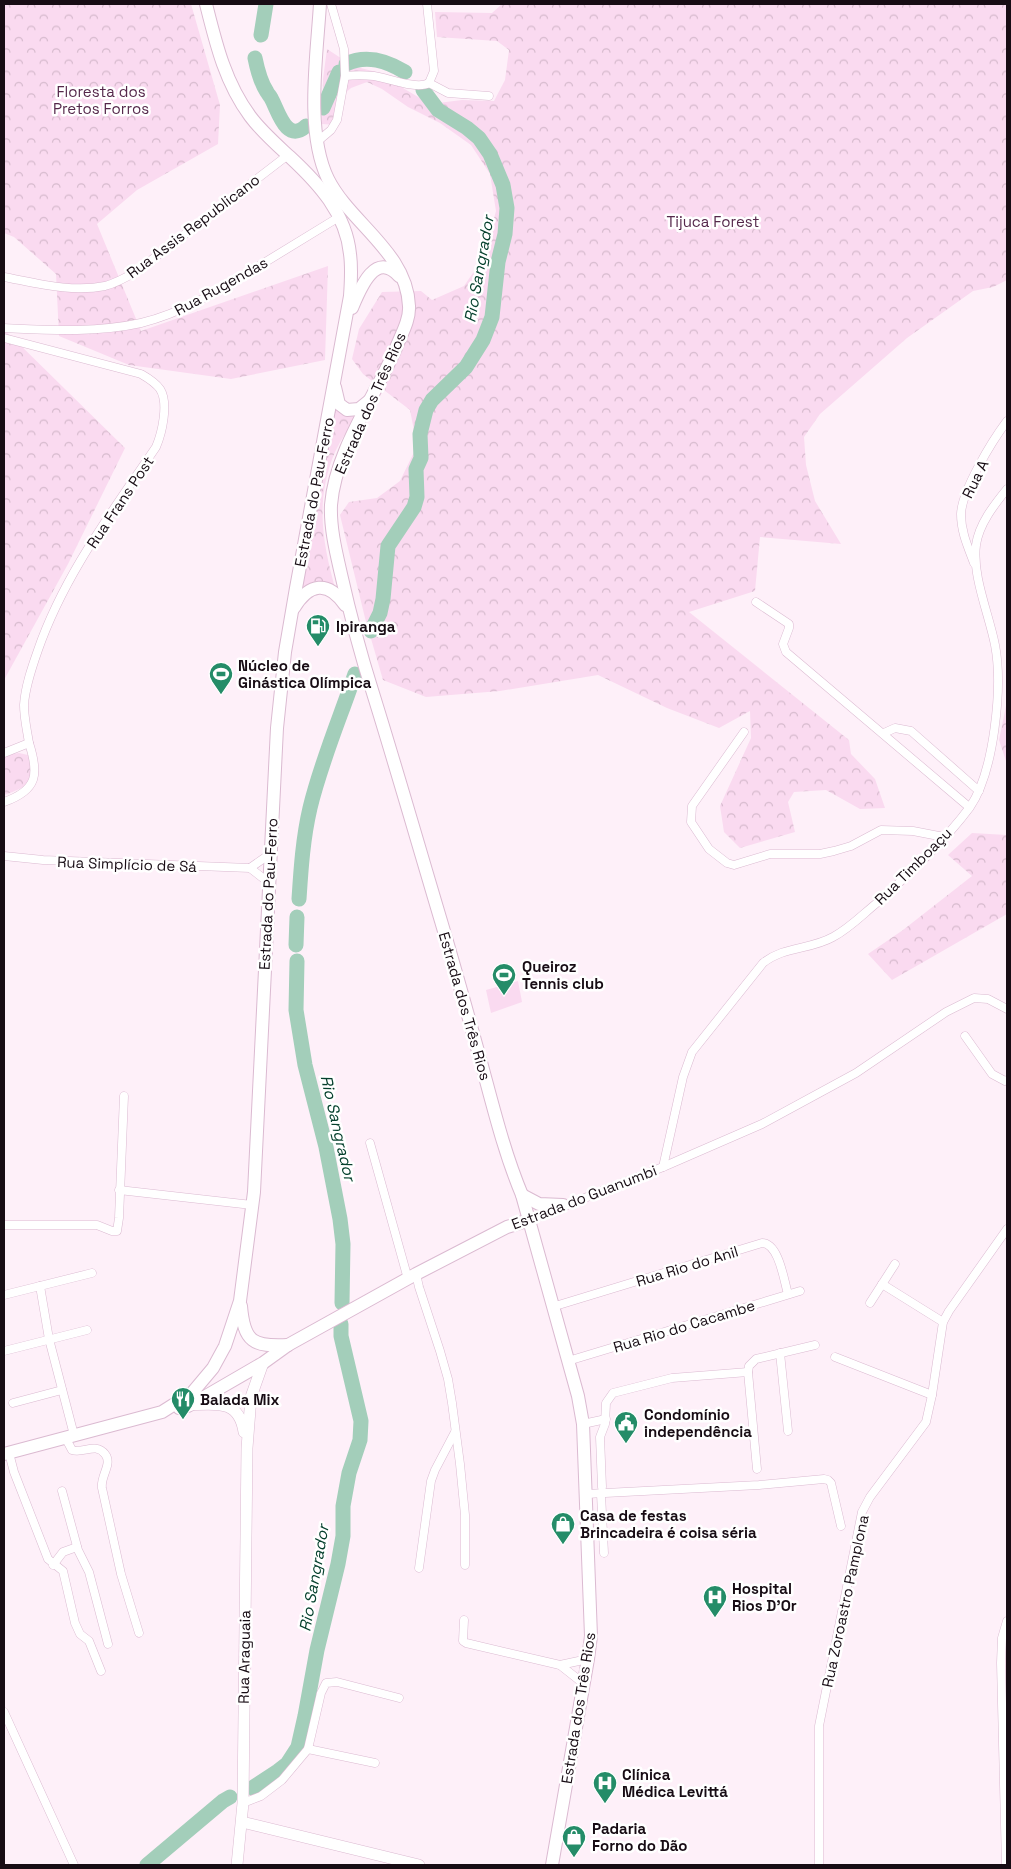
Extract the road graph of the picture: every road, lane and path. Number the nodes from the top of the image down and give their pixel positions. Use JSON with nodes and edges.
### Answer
{"nodes":[{"id":1,"x":206,"y":4,"type":"edge"},
{"id":2,"x":320,"y":4,"type":"edge"},
{"id":3,"x":331,"y":4,"type":"edge"},
{"id":4,"x":427,"y":4,"type":"edge"},
{"id":5,"x":345,"y":76,"type":"junction"},
{"id":6,"x":429,"y":83,"type":"junction"},
{"id":7,"x":489,"y":96,"type":"dead end"},
{"id":8,"x":318,"y":141,"type":"junction"},
{"id":9,"x":288,"y":155,"type":"junction"},
{"id":10,"x":329,"y":190,"type":"junction"},
{"id":11,"x":339,"y":217,"type":"junction"},
{"id":12,"x":4,"y":277,"type":"edge"},
{"id":13,"x":402,"y":280,"type":"junction"},
{"id":14,"x":345,"y":326,"type":"junction"},
{"id":15,"x":4,"y":328,"type":"edge"},
{"id":16,"x":4,"y":338,"type":"edge"},
{"id":17,"x":334,"y":382,"type":"junction"},
{"id":18,"x":370,"y":400,"type":"junction"},
{"id":19,"x":1007,"y":421,"type":"edge"},
{"id":20,"x":1007,"y":489,"type":"edge"},
{"id":21,"x":977,"y":569,"type":"junction"},
{"id":22,"x":756,"y":602,"type":"dead end"},
{"id":23,"x":292,"y":611,"type":"junction"},
{"id":24,"x":349,"y":612,"type":"junction"},
{"id":25,"x":744,"y":732,"type":"dead end"},
{"id":26,"x":884,"y":733,"type":"junction"},
{"id":27,"x":29,"y":743,"type":"junction"},
{"id":28,"x":4,"y":753,"type":"edge"},
{"id":29,"x":979,"y":791,"type":"junction"},
{"id":30,"x":4,"y":802,"type":"edge"},
{"id":31,"x":970,"y":807,"type":"junction"},
{"id":32,"x":944,"y":837,"type":"junction"},
{"id":33,"x":270,"y":854,"type":"junction"},
{"id":34,"x":4,"y":856,"type":"edge"},
{"id":35,"x":250,"y":868,"type":"junction"},
{"id":36,"x":268,"y":882,"type":"junction"},
{"id":37,"x":1007,"y":1009,"type":"edge"},
{"id":38,"x":965,"y":1036,"type":"dead end"},
{"id":39,"x":1007,"y":1080,"type":"edge"},
{"id":40,"x":124,"y":1096,"type":"dead end"},
{"id":41,"x":370,"y":1143,"type":"dead end"},
{"id":42,"x":663,"y":1167,"type":"junction"},
{"id":43,"x":120,"y":1190,"type":"junction"},
{"id":44,"x":520,"y":1192,"type":"junction"},
{"id":45,"x":252,"y":1205,"type":"junction"},
{"id":46,"x":563,"y":1205,"type":"junction"},
{"id":47,"x":528,"y":1220,"type":"junction"},
{"id":48,"x":4,"y":1225,"type":"edge"},
{"id":49,"x":507,"y":1227,"type":"junction"},
{"id":50,"x":1007,"y":1229,"type":"edge"},
{"id":51,"x":538,"y":1257,"type":"junction"},
{"id":52,"x":895,"y":1264,"type":"dead end"},
{"id":53,"x":92,"y":1273,"type":"dead end"},
{"id":54,"x":412,"y":1276,"type":"junction"},
{"id":55,"x":882,"y":1284,"type":"junction"},
{"id":56,"x":40,"y":1286,"type":"junction"},
{"id":57,"x":800,"y":1291,"type":"dead end"},
{"id":58,"x":788,"y":1294,"type":"junction"},
{"id":59,"x":4,"y":1295,"type":"edge"},
{"id":60,"x":240,"y":1301,"type":"junction"},
{"id":61,"x":870,"y":1303,"type":"dead end"},
{"id":62,"x":552,"y":1307,"type":"junction"},
{"id":63,"x":943,"y":1322,"type":"junction"},
{"id":64,"x":87,"y":1330,"type":"dead end"},
{"id":65,"x":50,"y":1339,"type":"junction"},
{"id":66,"x":288,"y":1345,"type":"junction"},
{"id":67,"x":815,"y":1345,"type":"dead end"},
{"id":68,"x":4,"y":1352,"type":"edge"},
{"id":69,"x":780,"y":1353,"type":"junction"},
{"id":70,"x":835,"y":1357,"type":"dead end"},
{"id":71,"x":568,"y":1361,"type":"junction"},
{"id":72,"x":264,"y":1363,"type":"junction"},
{"id":73,"x":748,"y":1372,"type":"junction"},
{"id":74,"x":62,"y":1390,"type":"junction"},
{"id":75,"x":932,"y":1395,"type":"junction"},
{"id":76,"x":13,"y":1403,"type":"dead end"},
{"id":77,"x":188,"y":1406,"type":"junction"},
{"id":78,"x":162,"y":1412,"type":"junction"},
{"id":79,"x":606,"y":1419,"type":"junction"},
{"id":80,"x":583,"y":1424,"type":"junction"},
{"id":81,"x":788,"y":1431,"type":"dead end"},
{"id":82,"x":455,"y":1432,"type":"junction"},
{"id":83,"x":70,"y":1436,"type":"junction"},
{"id":84,"x":247,"y":1448,"type":"junction"},
{"id":85,"x":7,"y":1454,"type":"edge"},
{"id":86,"x":757,"y":1469,"type":"dead end"},
{"id":87,"x":601,"y":1490,"type":"junction"},
{"id":88,"x":62,"y":1491,"type":"dead end"},
{"id":89,"x":586,"y":1494,"type":"junction"},
{"id":90,"x":841,"y":1526,"type":"dead end"},
{"id":91,"x":77,"y":1546,"type":"junction"},
{"id":92,"x":604,"y":1553,"type":"dead end"},
{"id":93,"x":54,"y":1565,"type":"junction"},
{"id":94,"x":466,"y":1565,"type":"dead end"},
{"id":95,"x":419,"y":1568,"type":"dead end"},
{"id":96,"x":464,"y":1620,"type":"dead end"},
{"id":97,"x":1007,"y":1621,"type":"edge"},
{"id":98,"x":139,"y":1633,"type":"dead end"},
{"id":99,"x":108,"y":1644,"type":"dead end"},
{"id":100,"x":588,"y":1659,"type":"junction"},
{"id":101,"x":560,"y":1665,"type":"junction"},
{"id":102,"x":102,"y":1671,"type":"dead end"},
{"id":103,"x":584,"y":1684,"type":"junction"},
{"id":104,"x":399,"y":1698,"type":"dead end"},
{"id":105,"x":4,"y":1712,"type":"edge"},
{"id":106,"x":308,"y":1749,"type":"junction"},
{"id":107,"x":375,"y":1763,"type":"dead end"},
{"id":108,"x":243,"y":1803,"type":"junction"},
{"id":109,"x":242,"y":1822,"type":"junction"},
{"id":110,"x":74,"y":1865,"type":"edge"},
{"id":111,"x":237,"y":1865,"type":"edge"},
{"id":112,"x":414,"y":1865,"type":"edge"},
{"id":113,"x":552,"y":1865,"type":"edge"},
{"id":114,"x":818,"y":1865,"type":"edge"},
{"id":115,"x":1006,"y":1865,"type":"edge"}],
"edges":[{"from":1,"to":9,"type":"main road","name":"Estrada dos Três Rios"},
{"from":2,"to":8,"type":"main road"},
{"from":3,"to":5,"type":"street"},
{"from":4,"to":6,"type":"street"},
{"from":5,"to":6,"type":"street"},
{"from":5,"to":8,"type":"street"},
{"from":6,"to":7,"type":"street"},
{"from":8,"to":10,"type":"main road"},
{"from":9,"to":10,"type":"main road","name":"Estrada dos Três Rios"},
{"from":9,"to":12,"type":"street","name":"Rua Assis Republicano"},
{"from":10,"to":11,"type":"main road","name":"Estrada do Pau-Ferro"},
{"from":10,"to":13,"type":"main road","name":"Estrada dos Três Rios"},
{"from":11,"to":14,"type":"main road","name":"Estrada do Pau-Ferro"},
{"from":11,"to":15,"type":"street","name":"Rua Rugendas"},
{"from":13,"to":14,"type":"main road"},
{"from":13,"to":18,"type":"main road","name":"Estrada dos Três Rios"},
{"from":14,"to":17,"type":"main road","name":"Estrada do Pau-Ferro"},
{"from":16,"to":27,"type":"street","name":"Rua Frans Post"},
{"from":17,"to":18,"type":"main road"},
{"from":17,"to":23,"type":"main road","name":"Estrada do Pau-Ferro"},
{"from":18,"to":24,"type":"main road","name":"Estrada dos Três Rios"},
{"from":19,"to":21,"type":"street","name":"Rua A"},
{"from":20,"to":21,"type":"street","name":"Rua Timboaçu"},
{"from":21,"to":29,"type":"street","name":"Rua Timboaçu"},
{"from":22,"to":26,"type":"street"},
{"from":23,"to":24,"type":"main road"},
{"from":23,"to":33,"type":"main road","name":"Estrada do Pau-Ferro"},
{"from":24,"to":44,"type":"main road","name":"Estrada dos Três Rios"},
{"from":25,"to":32,"type":"street"},
{"from":26,"to":29,"type":"street"},
{"from":26,"to":31,"type":"street"},
{"from":27,"to":28,"type":"street"},
{"from":27,"to":30,"type":"street"},
{"from":29,"to":31,"type":"street","name":"Rua Timboaçu"},
{"from":31,"to":32,"type":"street","name":"Rua Timboaçu"},
{"from":32,"to":42,"type":"street","name":"Rua Timboaçu"},
{"from":33,"to":35,"type":"street"},
{"from":33,"to":36,"type":"main road","name":"Estrada do Pau-Ferro"},
{"from":34,"to":35,"type":"street","name":"Rua Simplício de Sá"},
{"from":35,"to":36,"type":"street"},
{"from":36,"to":45,"type":"main road","name":"Estrada do Pau-Ferro"},
{"from":37,"to":42,"type":"street","name":"Estrada do Guanumbi"},
{"from":38,"to":39,"type":"street"},
{"from":40,"to":43,"type":"street"},
{"from":41,"to":54,"type":"street"},
{"from":42,"to":46,"type":"street","name":"Estrada do Guanumbi"},
{"from":43,"to":45,"type":"street"},
{"from":43,"to":48,"type":"street"},
{"from":44,"to":46,"type":"main road"},
{"from":44,"to":47,"type":"main road","name":"Estrada dos Três Rios"},
{"from":44,"to":49,"type":"main road"},
{"from":45,"to":60,"type":"main road","name":"Estrada do Pau-Ferro"},
{"from":46,"to":47,"type":"street","name":"Estrada do Guanumbi"},
{"from":47,"to":49,"type":"main road","name":"Estrada do Guanumbi"},
{"from":47,"to":51,"type":"main road","name":"Estrada dos Três Rios"},
{"from":49,"to":51,"type":"main road"},
{"from":49,"to":54,"type":"main road","name":"Estrada do Guanumbi"},
{"from":50,"to":63,"type":"street","name":"Rua Zoroastro Pamplona"},
{"from":51,"to":62,"type":"main road","name":"Estrada dos Três Rios"},
{"from":52,"to":55,"type":"street"},
{"from":53,"to":56,"type":"street"},
{"from":54,"to":66,"type":"main road","name":"Estrada do Guanumbi"},
{"from":54,"to":82,"type":"street"},
{"from":55,"to":61,"type":"street"},
{"from":55,"to":63,"type":"street"},
{"from":56,"to":59,"type":"street"},
{"from":56,"to":65,"type":"street"},
{"from":57,"to":58,"type":"street","name":"Rua Rio do Cacambe"},
{"from":58,"to":62,"type":"street","name":"Rua Rio do Anil"},
{"from":58,"to":71,"type":"street","name":"Rua Rio do Cacambe"},
{"from":60,"to":66,"type":"main road"},
{"from":60,"to":78,"type":"main road","name":"Estrada do Pau-Ferro"},
{"from":62,"to":71,"type":"main road","name":"Estrada dos Três Rios"},
{"from":63,"to":75,"type":"street","name":"Rua Zoroastro Pamplona"},
{"from":64,"to":65,"type":"street"},
{"from":65,"to":68,"type":"street"},
{"from":65,"to":74,"type":"street"},
{"from":66,"to":72,"type":"main road","name":"Estrada do Guanumbi"},
{"from":67,"to":69,"type":"street"},
{"from":69,"to":73,"type":"street"},
{"from":69,"to":81,"type":"street"},
{"from":70,"to":75,"type":"street"},
{"from":71,"to":80,"type":"main road","name":"Estrada dos Três Rios"},
{"from":72,"to":77,"type":"main road","name":"Estrada do Guanumbi"},
{"from":72,"to":84,"type":"street","name":"Rua Araguaia"},
{"from":73,"to":79,"type":"street"},
{"from":73,"to":86,"type":"street"},
{"from":74,"to":76,"type":"street"},
{"from":74,"to":83,"type":"street"},
{"from":75,"to":114,"type":"street","name":"Rua Zoroastro Pamplona"},
{"from":77,"to":78,"type":"main road","name":"Estrada do Guanumbi"},
{"from":77,"to":84,"type":"street","name":"Rua Araguaia"},
{"from":78,"to":83,"type":"main road","name":"Estrada do Pau-Ferro"},
{"from":79,"to":80,"type":"street"},
{"from":79,"to":87,"type":"street"},
{"from":80,"to":89,"type":"main road","name":"Estrada dos Três Rios"},
{"from":82,"to":94,"type":"street"},
{"from":82,"to":95,"type":"street"},
{"from":83,"to":85,"type":"main road","name":"Estrada do Pau-Ferro"},
{"from":83,"to":98,"type":"street"},
{"from":84,"to":108,"type":"street","name":"Rua Araguaia"},
{"from":85,"to":93,"type":"street"},
{"from":87,"to":89,"type":"street"},
{"from":87,"to":90,"type":"street"},
{"from":87,"to":92,"type":"street"},
{"from":88,"to":91,"type":"street"},
{"from":89,"to":100,"type":"main road","name":"Estrada dos Três Rios"},
{"from":91,"to":93,"type":"street"},
{"from":91,"to":99,"type":"street"},
{"from":93,"to":102,"type":"street"},
{"from":96,"to":101,"type":"street"},
{"from":97,"to":115,"type":"street"},
{"from":100,"to":101,"type":"street"},
{"from":100,"to":103,"type":"main road","name":"Estrada dos Três Rios"},
{"from":101,"to":103,"type":"street"},
{"from":103,"to":113,"type":"main road","name":"Estrada dos Três Rios"},
{"from":104,"to":106,"type":"street"},
{"from":105,"to":110,"type":"street"},
{"from":106,"to":107,"type":"street"},
{"from":106,"to":108,"type":"street"},
{"from":108,"to":109,"type":"street","name":"Rua Araguaia"},
{"from":109,"to":111,"type":"street","name":"Rua Araguaia"},
{"from":109,"to":112,"type":"street"}]}
